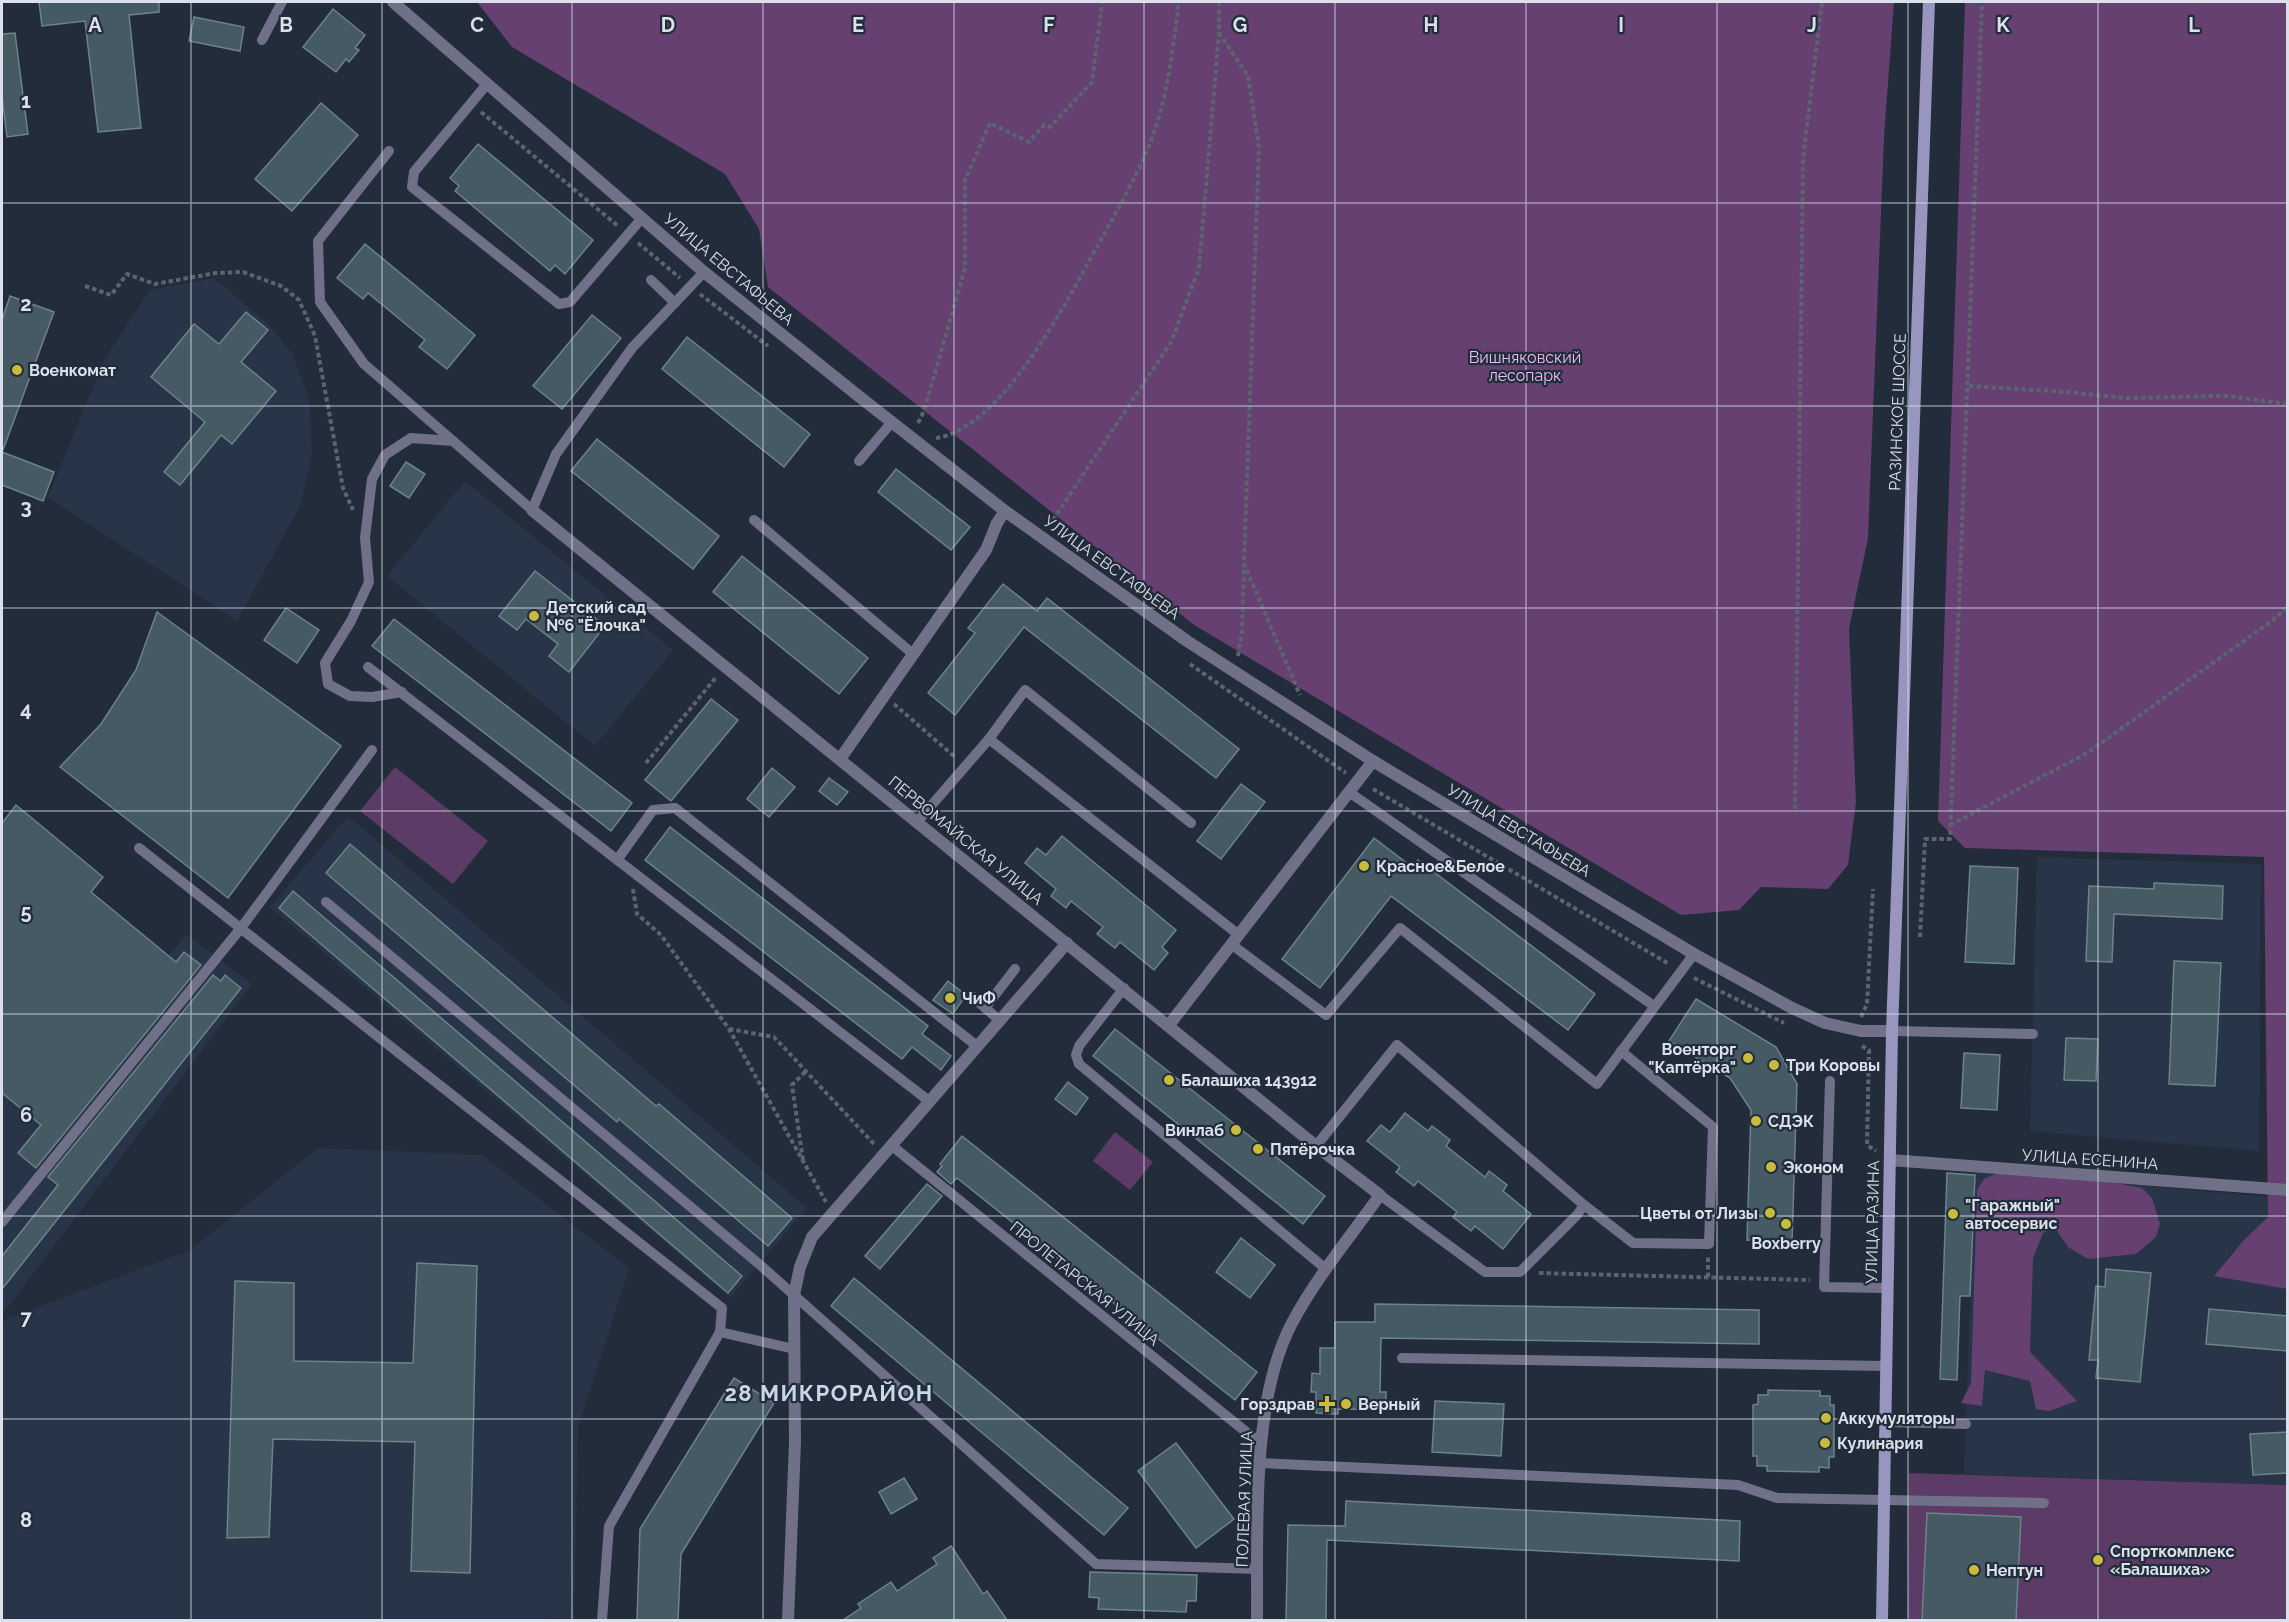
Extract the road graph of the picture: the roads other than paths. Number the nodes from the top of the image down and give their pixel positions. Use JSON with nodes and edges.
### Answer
{"nodes":[{"id":1,"x":282,"y":2,"type":"edge"},
{"id":2,"x":393,"y":2,"type":"edge"},
{"id":3,"x":1929,"y":2,"type":"edge"},
{"id":4,"x":262,"y":40,"type":"dead end"},
{"id":5,"x":487,"y":84,"type":"junction"},
{"id":6,"x":389,"y":152,"type":"dead end"},
{"id":7,"x":642,"y":218,"type":"junction"},
{"id":8,"x":704,"y":272,"type":"junction"},
{"id":9,"x":651,"y":280,"type":"dead end"},
{"id":10,"x":675,"y":303,"type":"junction"},
{"id":11,"x":892,"y":422,"type":"junction"},
{"id":12,"x":453,"y":441,"type":"junction"},
{"id":13,"x":859,"y":460,"type":"dead end"},
{"id":14,"x":532,"y":510,"type":"junction"},
{"id":15,"x":1005,"y":511,"type":"junction"},
{"id":16,"x":754,"y":520,"type":"dead end"},
{"id":17,"x":913,"y":654,"type":"junction"},
{"id":18,"x":368,"y":667,"type":"dead end"},
{"id":19,"x":402,"y":692,"type":"junction"},
{"id":20,"x":988,"y":739,"type":"junction"},
{"id":21,"x":372,"y":750,"type":"dead end"},
{"id":22,"x":840,"y":759,"type":"junction"},
{"id":23,"x":1373,"y":761,"type":"junction"},
{"id":24,"x":1349,"y":792,"type":"junction"},
{"id":25,"x":917,"y":822,"type":"junction"},
{"id":26,"x":1191,"y":823,"type":"dead end"},
{"id":27,"x":1899,"y":824,"type":"joint"},
{"id":28,"x":139,"y":848,"type":"dead end"},
{"id":29,"x":617,"y":860,"type":"junction"},
{"id":30,"x":326,"y":902,"type":"dead end"},
{"id":31,"x":241,"y":928,"type":"junction"},
{"id":32,"x":1235,"y":940,"type":"junction"},
{"id":33,"x":1067,"y":943,"type":"junction"},
{"id":34,"x":1694,"y":954,"type":"junction"},
{"id":35,"x":1015,"y":969,"type":"dead end"},
{"id":36,"x":1124,"y":988,"type":"junction"},
{"id":37,"x":973,"y":997,"type":"dead end"},
{"id":38,"x":1654,"y":1006,"type":"junction"},
{"id":39,"x":985,"y":1008,"type":"junction"},
{"id":40,"x":999,"y":1020,"type":"junction"},
{"id":41,"x":1169,"y":1025,"type":"junction"},
{"id":42,"x":1892,"y":1031,"type":"junction"},
{"id":43,"x":2033,"y":1034,"type":"dead end"},
{"id":44,"x":977,"y":1046,"type":"junction"},
{"id":45,"x":1621,"y":1052,"type":"junction"},
{"id":46,"x":1830,"y":1081,"type":"dead end"},
{"id":47,"x":928,"y":1101,"type":"junction"},
{"id":48,"x":1316,"y":1146,"type":"junction"},
{"id":49,"x":887,"y":1149,"type":"junction"},
{"id":50,"x":1890,"y":1160,"type":"junction"},
{"id":51,"x":2288,"y":1190,"type":"edge"},
{"id":52,"x":1380,"y":1195,"type":"junction"},
{"id":53,"x":1584,"y":1205,"type":"junction"},
{"id":54,"x":2,"y":1222,"type":"edge"},
{"id":55,"x":1326,"y":1269,"type":"junction"},
{"id":56,"x":1888,"y":1288,"type":"junction"},
{"id":57,"x":794,"y":1295,"type":"junction"},
{"id":58,"x":720,"y":1332,"type":"junction"},
{"id":59,"x":794,"y":1349,"type":"junction"},
{"id":60,"x":1402,"y":1358,"type":"dead end"},
{"id":61,"x":1886,"y":1366,"type":"junction"},
{"id":62,"x":1885,"y":1422,"type":"junction"},
{"id":63,"x":1966,"y":1424,"type":"dead end"},
{"id":64,"x":1261,"y":1444,"type":"junction"},
{"id":65,"x":1260,"y":1463,"type":"junction"},
{"id":66,"x":1884,"y":1499,"type":"junction"},
{"id":67,"x":2044,"y":1503,"type":"dead end"},
{"id":68,"x":1258,"y":1569,"type":"junction"},
{"id":69,"x":788,"y":1618,"type":"edge"},
{"id":70,"x":602,"y":1620,"type":"edge"},
{"id":71,"x":1257,"y":1620,"type":"edge"},
{"id":72,"x":1882,"y":1620,"type":"edge"}],
"edges":[{"from":1,"to":4,"type":"lane"},
{"from":2,"to":5,"type":"street","name":"УЛИЦА ЕВСТАФЬЕВА"},
{"from":3,"to":27,"type":"main road","name":"РАЗИНСКОЕ ШОССЕ"},
{"from":5,"to":7,"type":"street","name":"УЛИЦА ЕВСТАФЬЕВА"},
{"from":5,"to":7,"type":"lane"},
{"from":6,"to":12,"type":"lane"},
{"from":7,"to":8,"type":"street","name":"УЛИЦА ЕВСТАФЬЕВА"},
{"from":8,"to":10,"type":"lane"},
{"from":8,"to":11,"type":"street","name":"УЛИЦА ЕВСТАФЬЕВА"},
{"from":9,"to":10,"type":"lane"},
{"from":10,"to":14,"type":"lane"},
{"from":11,"to":13,"type":"lane"},
{"from":11,"to":15,"type":"street","name":"УЛИЦА ЕВСТАФЬЕВА"},
{"from":12,"to":14,"type":"lane"},
{"from":12,"to":19,"type":"lane"},
{"from":14,"to":22,"type":"street","name":"ПЕРВОМАЙСКАЯ УЛИЦА"},
{"from":15,"to":17,"type":"street"},
{"from":15,"to":23,"type":"street","name":"УЛИЦА ЕВСТАФЬЕВА"},
{"from":16,"to":17,"type":"lane"},
{"from":17,"to":22,"type":"street"},
{"from":18,"to":19,"type":"lane"},
{"from":19,"to":29,"type":"lane"},
{"from":20,"to":25,"type":"lane"},
{"from":20,"to":26,"type":"lane"},
{"from":20,"to":32,"type":"lane"},
{"from":21,"to":31,"type":"lane"},
{"from":22,"to":25,"type":"street","name":"ПЕРВОМАЙСКАЯ УЛИЦА"},
{"from":23,"to":24,"type":"street"},
{"from":23,"to":34,"type":"street","name":"УЛИЦА ЕВСТАФЬЕВА"},
{"from":24,"to":32,"type":"street"},
{"from":24,"to":38,"type":"lane"},
{"from":25,"to":33,"type":"street","name":"ПЕРВОМАЙСКАЯ УЛИЦА"},
{"from":27,"to":42,"type":"main road","name":"УЛИЦА РАЗИНА"},
{"from":28,"to":31,"type":"lane"},
{"from":29,"to":44,"type":"lane"},
{"from":29,"to":47,"type":"lane"},
{"from":30,"to":57,"type":"lane"},
{"from":31,"to":54,"type":"lane"},
{"from":31,"to":58,"type":"lane"},
{"from":32,"to":41,"type":"street"},
{"from":32,"to":45,"type":"lane"},
{"from":33,"to":36,"type":"street","name":"ПЕРВОМАЙСКАЯ УЛИЦА"},
{"from":33,"to":40,"type":"street"},
{"from":34,"to":38,"type":"lane"},
{"from":34,"to":42,"type":"street","name":"УЛИЦА ЕВСТАФЬЕВА"},
{"from":35,"to":39,"type":"lane"},
{"from":36,"to":41,"type":"street","name":"ПЕРВОМАЙСКАЯ УЛИЦА"},
{"from":36,"to":55,"type":"lane"},
{"from":37,"to":39,"type":"lane"},
{"from":38,"to":45,"type":"lane"},
{"from":39,"to":40,"type":"lane"},
{"from":40,"to":44,"type":"street"},
{"from":41,"to":48,"type":"street","name":"ПЕРВОМАЙСКАЯ УЛИЦА"},
{"from":42,"to":43,"type":"lane"},
{"from":42,"to":50,"type":"main road","name":"УЛИЦА РАЗИНА"},
{"from":44,"to":47,"type":"street"},
{"from":45,"to":53,"type":"lane"},
{"from":46,"to":56,"type":"lane"},
{"from":47,"to":49,"type":"street"},
{"from":48,"to":52,"type":"street","name":"ПЕРВОМАЙСКАЯ УЛИЦА"},
{"from":48,"to":53,"type":"lane"},
{"from":49,"to":57,"type":"street"},
{"from":49,"to":64,"type":"lane","name":"ПРОЛЕТАРСКАЯ УЛИЦА"},
{"from":50,"to":51,"type":"street","name":"УЛИЦА ЕСЕНИНА"},
{"from":50,"to":56,"type":"main road","name":"УЛИЦА РАЗИНА"},
{"from":52,"to":53,"type":"lane"},
{"from":52,"to":55,"type":"street","name":"ПОЛЕВАЯ УЛИЦА"},
{"from":55,"to":64,"type":"street","name":"ПОЛЕВАЯ УЛИЦА"},
{"from":56,"to":61,"type":"main road","name":"УЛИЦА РАЗИНА"},
{"from":57,"to":59,"type":"street"},
{"from":57,"to":68,"type":"lane"},
{"from":58,"to":59,"type":"lane"},
{"from":58,"to":70,"type":"lane"},
{"from":59,"to":69,"type":"street"},
{"from":60,"to":61,"type":"lane"},
{"from":61,"to":62,"type":"main road","name":"УЛИЦА РАЗИНА"},
{"from":62,"to":63,"type":"lane"},
{"from":62,"to":66,"type":"main road","name":"УЛИЦА РАЗИНА"},
{"from":64,"to":65,"type":"street","name":"ПОЛЕВАЯ УЛИЦА"},
{"from":65,"to":66,"type":"lane"},
{"from":65,"to":68,"type":"street","name":"ПОЛЕВАЯ УЛИЦА"},
{"from":66,"to":67,"type":"lane"},
{"from":66,"to":72,"type":"main road","name":"УЛИЦА РАЗИНА"},
{"from":68,"to":71,"type":"street","name":"ПОЛЕВАЯ УЛИЦА"}]}
